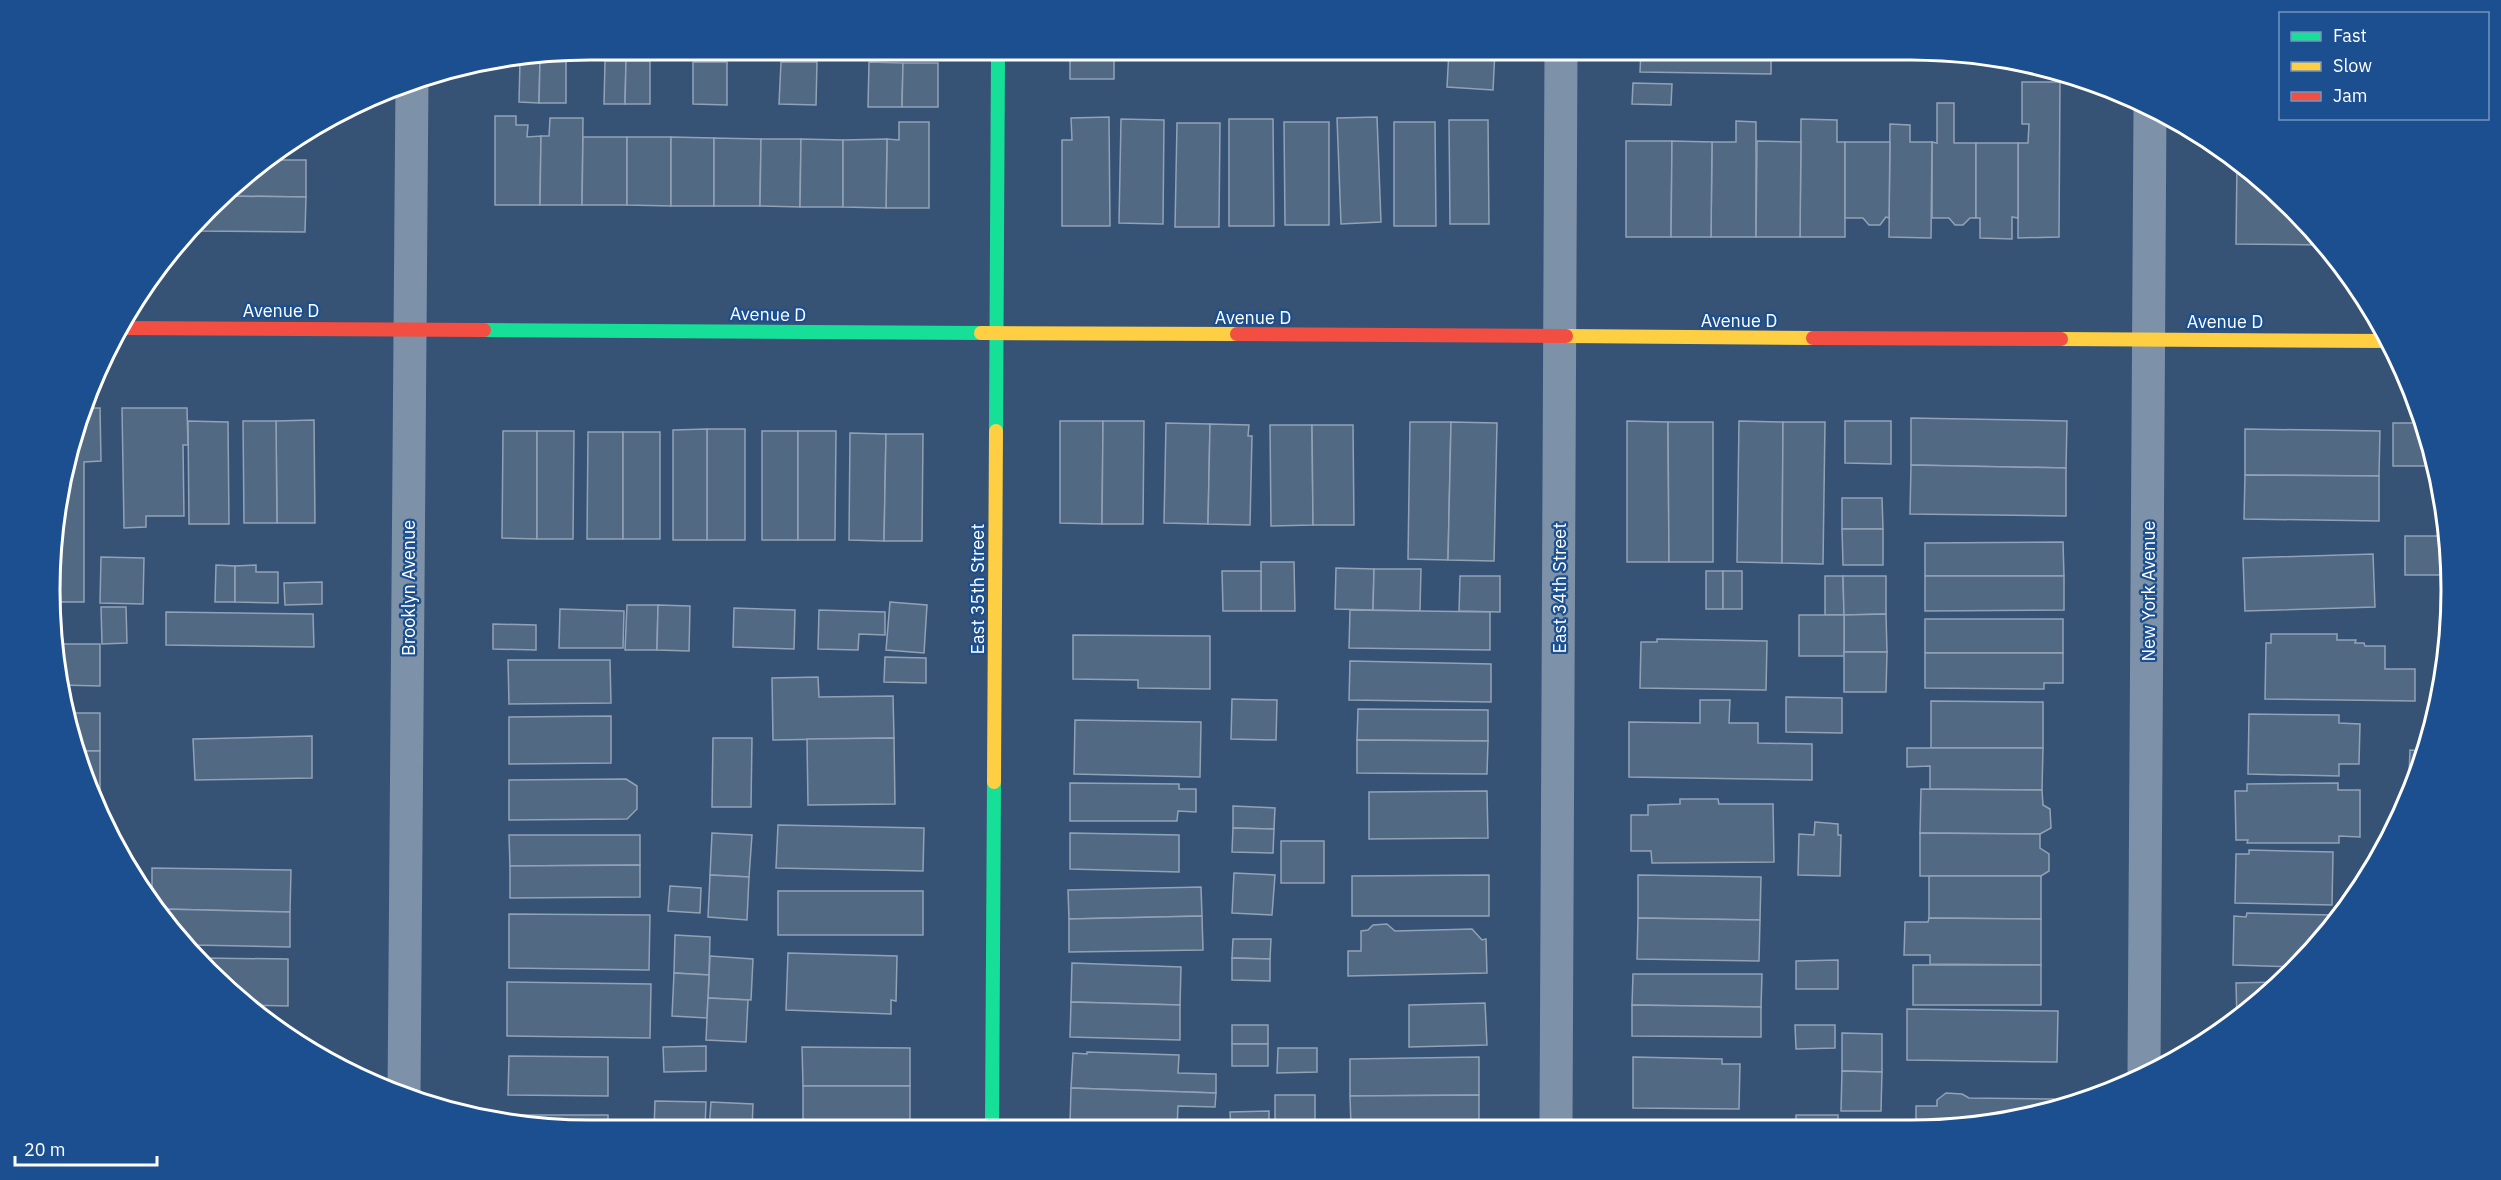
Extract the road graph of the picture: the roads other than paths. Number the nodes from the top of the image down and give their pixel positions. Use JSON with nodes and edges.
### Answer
{"nodes":[{"id":1,"x":998,"y":60,"type":"edge"},
{"id":2,"x":1561,"y":60,"type":"edge"},
{"id":3,"x":411,"y":91,"type":"edge"},
{"id":4,"x":2150,"y":118,"type":"edge"},
{"id":5,"x":129,"y":328,"type":"edge"},
{"id":6,"x":410,"y":328,"type":"junction"},
{"id":7,"x":997,"y":334,"type":"junction"},
{"id":8,"x":1559,"y":337,"type":"junction"},
{"id":9,"x":2149,"y":339,"type":"junction"},
{"id":10,"x":2378,"y":341,"type":"edge"},
{"id":11,"x":2144,"y":1065,"type":"edge"},
{"id":12,"x":404,"y":1086,"type":"edge"},
{"id":13,"x":992,"y":1120,"type":"edge"},
{"id":14,"x":1556,"y":1120,"type":"edge"}],
"edges":[{"from":1,"to":7,"type":"street","name":"East 35th Street"},
{"from":2,"to":8,"type":"street","name":"East 34th Street"},
{"from":3,"to":6,"type":"street","name":"Brooklyn Avenue"},
{"from":4,"to":9,"type":"street","name":"New York Avenue"},
{"from":5,"to":6,"type":"street","name":"Avenue D"},
{"from":6,"to":7,"type":"street","name":"Avenue D"},
{"from":6,"to":12,"type":"street","name":"Brooklyn Avenue"},
{"from":7,"to":8,"type":"street","name":"Avenue D"},
{"from":7,"to":13,"type":"street","name":"East 35th Street"},
{"from":8,"to":9,"type":"street","name":"Avenue D"},
{"from":8,"to":14,"type":"street","name":"East 34th Street"},
{"from":9,"to":10,"type":"street","name":"Avenue D"},
{"from":9,"to":11,"type":"street","name":"New York Avenue"}]}
